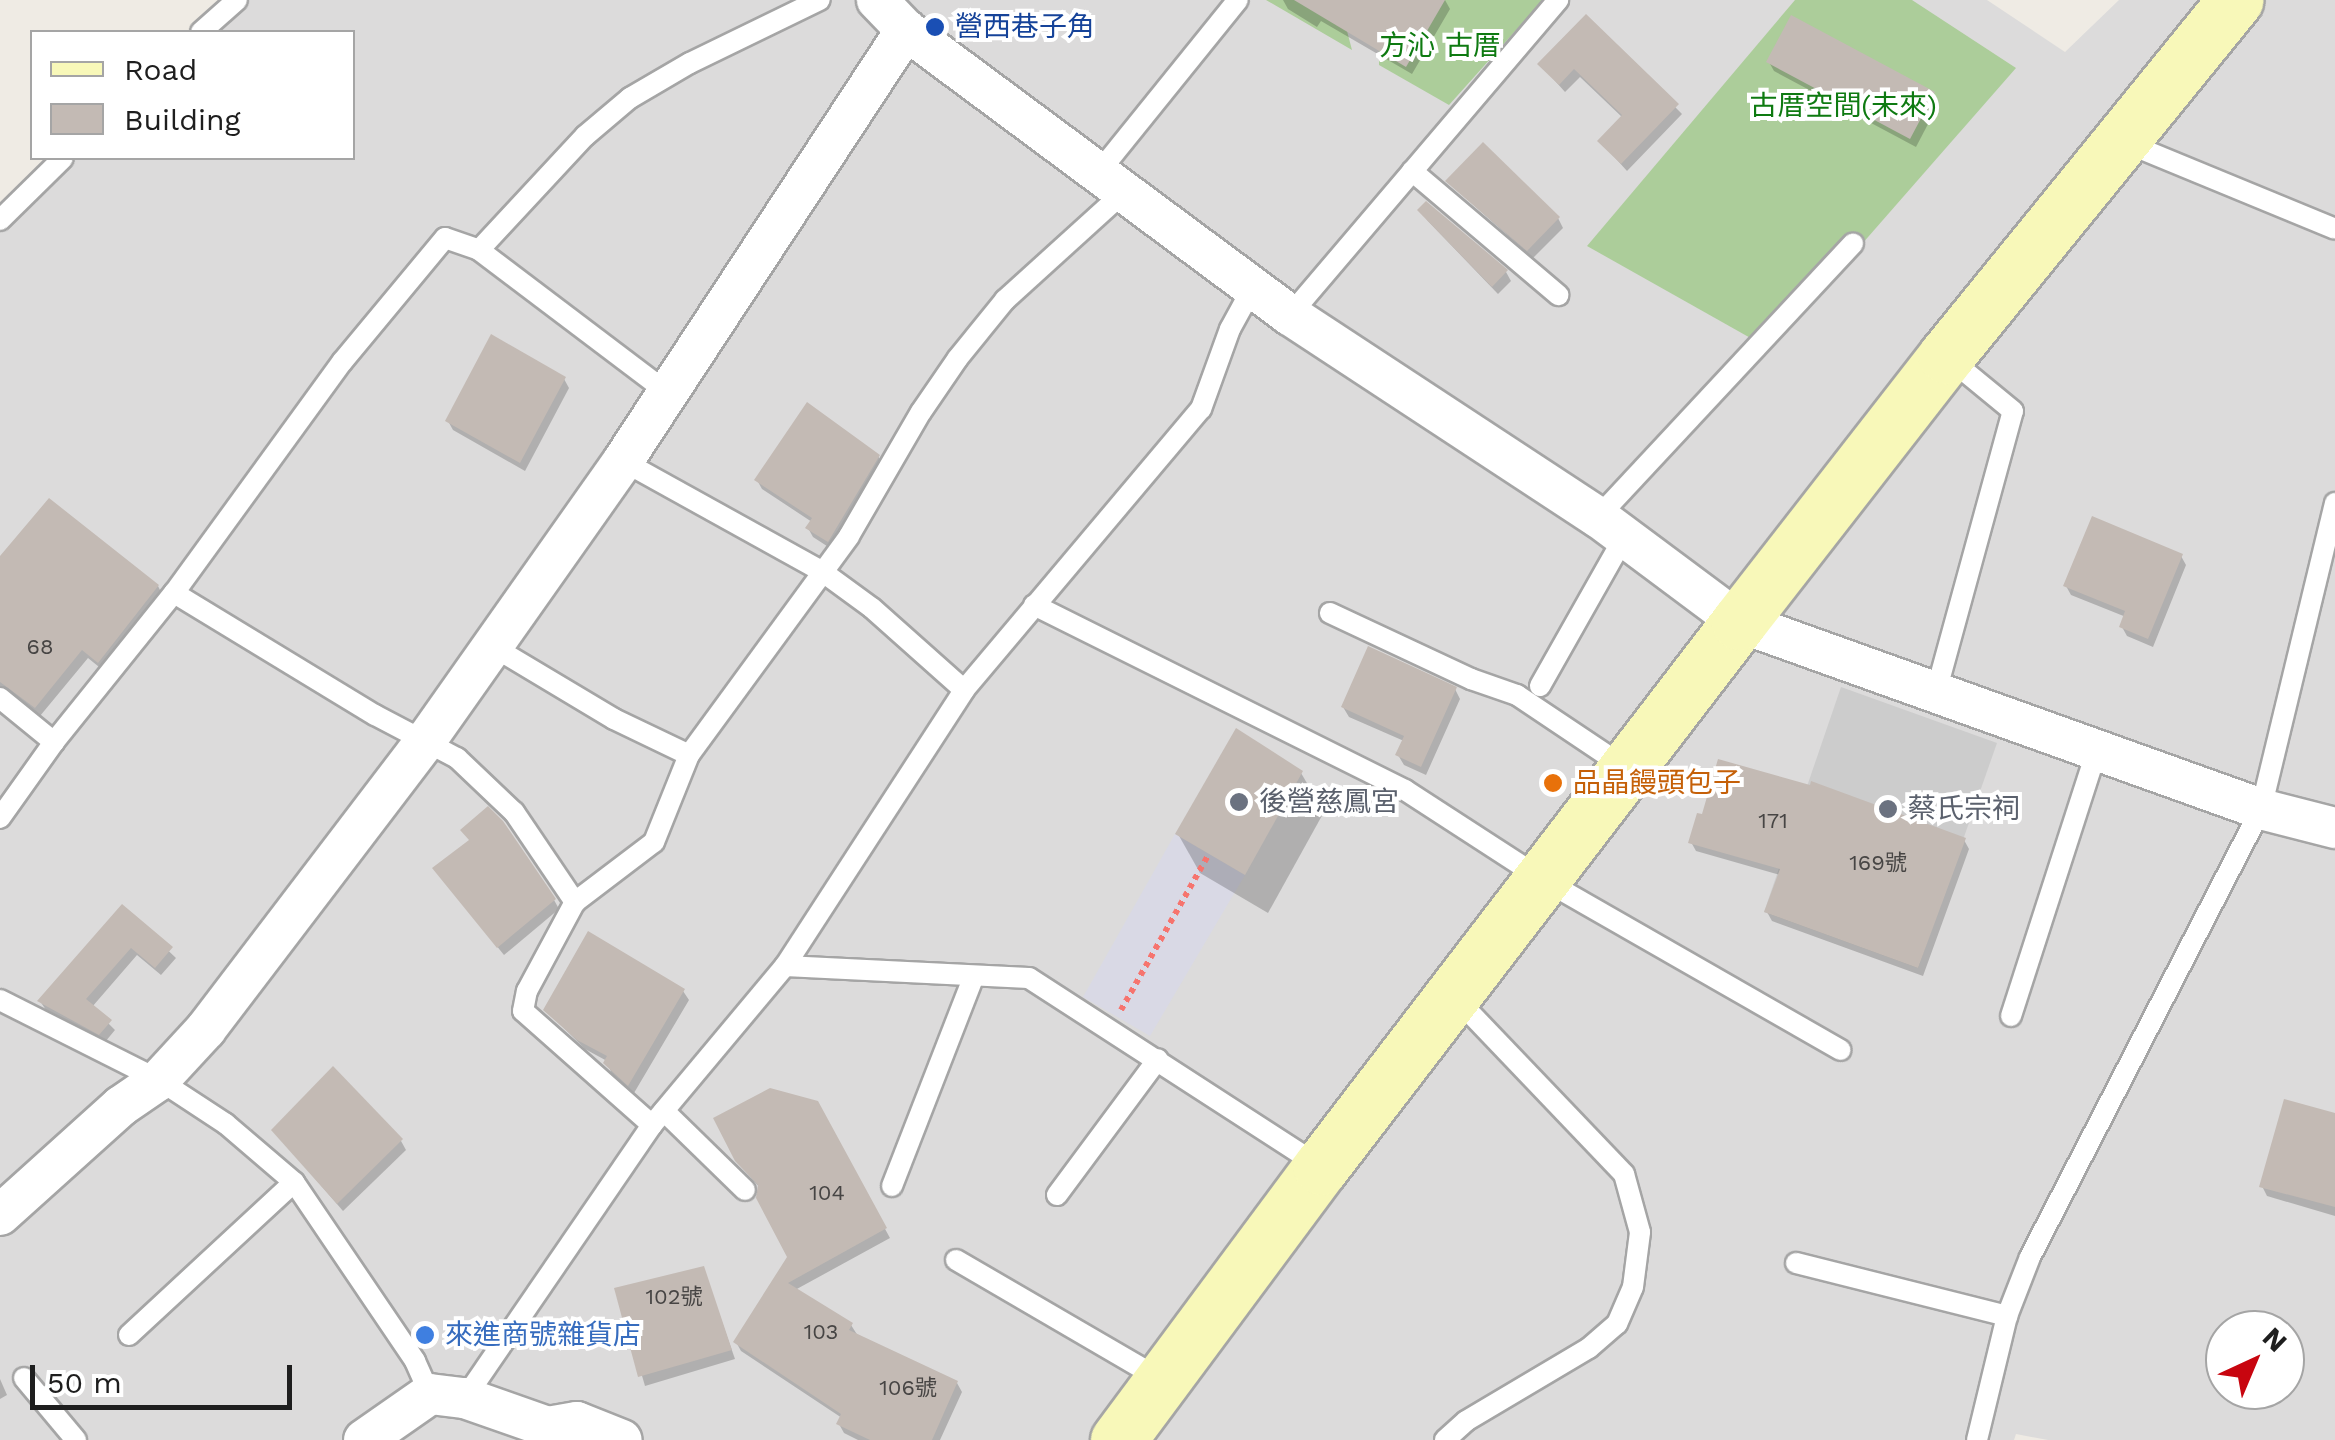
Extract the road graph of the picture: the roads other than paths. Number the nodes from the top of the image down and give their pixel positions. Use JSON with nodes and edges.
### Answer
{"nodes":[{"id":1,"x":237,"y":0,"type":"edge"},
{"id":2,"x":820,"y":0,"type":"edge"},
{"id":3,"x":876,"y":0,"type":"edge"},
{"id":4,"x":1238,"y":0,"type":"edge"},
{"id":5,"x":1558,"y":0,"type":"edge"},
{"id":6,"x":2235,"y":0,"type":"edge"},
{"id":7,"x":203,"y":30,"type":"edge"},
{"id":8,"x":906,"y":30,"type":"junction"},
{"id":9,"x":2120,"y":140,"type":"junction"},
{"id":10,"x":60,"y":160,"type":"edge"},
{"id":11,"x":1412,"y":170,"type":"junction"},
{"id":12,"x":1112,"y":182,"type":"junction"},
{"id":13,"x":0,"y":220,"type":"edge"},
{"id":14,"x":2335,"y":229,"type":"edge"},
{"id":15,"x":1853,"y":244,"type":"dead end"},
{"id":16,"x":479,"y":250,"type":"junction"},
{"id":17,"x":1253,"y":287,"type":"junction"},
{"id":18,"x":1558,"y":294,"type":"dead end"},
{"id":19,"x":1290,"y":314,"type":"junction"},
{"id":20,"x":1946,"y":356,"type":"junction"},
{"id":21,"x":667,"y":392,"type":"junction"},
{"id":22,"x":623,"y":461,"type":"junction"},
{"id":23,"x":2335,"y":503,"type":"edge"},
{"id":24,"x":1612,"y":526,"type":"junction"},
{"id":25,"x":2330,"y":560,"type":"edge"},
{"id":26,"x":820,"y":570,"type":"junction"},
{"id":27,"x":174,"y":593,"type":"junction"},
{"id":28,"x":1034,"y":605,"type":"junction"},
{"id":29,"x":1330,"y":613,"type":"dead end"},
{"id":30,"x":1739,"y":622,"type":"junction"},
{"id":31,"x":492,"y":646,"type":"junction"},
{"id":32,"x":1540,"y":686,"type":"dead end"},
{"id":33,"x":964,"y":690,"type":"junction"},
{"id":34,"x":1936,"y":692,"type":"junction"},
{"id":35,"x":0,"y":698,"type":"edge"},
{"id":36,"x":427,"y":740,"type":"junction"},
{"id":37,"x":54,"y":742,"type":"junction"},
{"id":38,"x":2097,"y":750,"type":"junction"},
{"id":39,"x":689,"y":756,"type":"junction"},
{"id":40,"x":1627,"y":769,"type":"junction"},
{"id":41,"x":2261,"y":808,"type":"junction"},
{"id":42,"x":0,"y":818,"type":"edge"},
{"id":43,"x":2335,"y":828,"type":"edge"},
{"id":44,"x":1542,"y":878,"type":"junction"},
{"id":45,"x":575,"y":902,"type":"junction"},
{"id":46,"x":785,"y":966,"type":"junction"},
{"id":47,"x":974,"y":976,"type":"junction"},
{"id":48,"x":1453,"y":995,"type":"junction"},
{"id":49,"x":0,"y":1000,"type":"edge"},
{"id":50,"x":2011,"y":1016,"type":"dead end"},
{"id":51,"x":1840,"y":1050,"type":"dead end"},
{"id":52,"x":1158,"y":1059,"type":"junction"},
{"id":53,"x":159,"y":1080,"type":"junction"},
{"id":54,"x":658,"y":1118,"type":"junction"},
{"id":55,"x":1321,"y":1166,"type":"junction"},
{"id":56,"x":294,"y":1182,"type":"junction"},
{"id":57,"x":892,"y":1186,"type":"dead end"},
{"id":58,"x":745,"y":1190,"type":"dead end"},
{"id":59,"x":1057,"y":1195,"type":"dead end"},
{"id":60,"x":0,"y":1215,"type":"edge"},
{"id":61,"x":956,"y":1260,"type":"dead end"},
{"id":62,"x":1796,"y":1263,"type":"dead end"},
{"id":63,"x":2008,"y":1316,"type":"junction"},
{"id":64,"x":128,"y":1335,"type":"dead end"},
{"id":65,"x":24,"y":1378,"type":"dead end"},
{"id":66,"x":1164,"y":1381,"type":"junction"},
{"id":67,"x":448,"y":1396,"type":"junction"},
{"id":68,"x":546,"y":1433,"type":"edge"},
{"id":69,"x":76,"y":1440,"type":"edge"},
{"id":70,"x":364,"y":1440,"type":"edge"},
{"id":71,"x":622,"y":1440,"type":"edge"},
{"id":72,"x":1118,"y":1440,"type":"edge"},
{"id":73,"x":1445,"y":1440,"type":"edge"},
{"id":74,"x":1977,"y":1440,"type":"edge"}],
"edges":[{"from":1,"to":7,"type":"lane"},
{"from":2,"to":16,"type":"lane"},
{"from":3,"to":8,"type":"street"},
{"from":4,"to":12,"type":"lane"},
{"from":5,"to":11,"type":"lane"},
{"from":6,"to":9,"type":"street"},
{"from":8,"to":12,"type":"street"},
{"from":8,"to":21,"type":"street"},
{"from":9,"to":14,"type":"lane"},
{"from":9,"to":20,"type":"street"},
{"from":10,"to":13,"type":"lane"},
{"from":11,"to":18,"type":"lane"},
{"from":11,"to":19,"type":"lane"},
{"from":12,"to":17,"type":"street"},
{"from":12,"to":26,"type":"lane"},
{"from":15,"to":24,"type":"lane"},
{"from":16,"to":21,"type":"lane"},
{"from":16,"to":27,"type":"lane"},
{"from":17,"to":19,"type":"street"},
{"from":17,"to":28,"type":"lane"},
{"from":19,"to":24,"type":"street"},
{"from":20,"to":30,"type":"street"},
{"from":20,"to":34,"type":"lane"},
{"from":21,"to":22,"type":"street"},
{"from":22,"to":26,"type":"lane"},
{"from":22,"to":31,"type":"street"},
{"from":23,"to":25,"type":"lane"},
{"from":24,"to":30,"type":"street"},
{"from":24,"to":32,"type":"lane"},
{"from":25,"to":41,"type":"lane"},
{"from":26,"to":33,"type":"lane"},
{"from":26,"to":39,"type":"lane"},
{"from":27,"to":36,"type":"lane"},
{"from":27,"to":37,"type":"lane"},
{"from":28,"to":33,"type":"lane"},
{"from":28,"to":44,"type":"lane"},
{"from":29,"to":40,"type":"lane"},
{"from":30,"to":34,"type":"street"},
{"from":30,"to":40,"type":"street"},
{"from":31,"to":36,"type":"street"},
{"from":31,"to":39,"type":"lane"},
{"from":33,"to":46,"type":"lane"},
{"from":34,"to":38,"type":"street"},
{"from":35,"to":37,"type":"lane"},
{"from":36,"to":45,"type":"lane"},
{"from":36,"to":53,"type":"street"},
{"from":37,"to":42,"type":"lane"},
{"from":38,"to":41,"type":"street"},
{"from":38,"to":50,"type":"lane"},
{"from":39,"to":45,"type":"lane"},
{"from":40,"to":44,"type":"street"},
{"from":41,"to":43,"type":"street"},
{"from":41,"to":63,"type":"lane"},
{"from":44,"to":48,"type":"street"},
{"from":44,"to":51,"type":"lane"},
{"from":45,"to":54,"type":"lane"},
{"from":46,"to":47,"type":"lane"},
{"from":46,"to":54,"type":"lane"},
{"from":47,"to":52,"type":"lane"},
{"from":47,"to":57,"type":"lane"},
{"from":48,"to":55,"type":"street"},
{"from":48,"to":73,"type":"lane"},
{"from":49,"to":53,"type":"lane"},
{"from":52,"to":55,"type":"lane"},
{"from":52,"to":59,"type":"lane"},
{"from":53,"to":56,"type":"lane"},
{"from":53,"to":60,"type":"street"},
{"from":54,"to":58,"type":"lane"},
{"from":54,"to":67,"type":"lane"},
{"from":55,"to":66,"type":"street"},
{"from":56,"to":64,"type":"lane"},
{"from":56,"to":67,"type":"lane"},
{"from":61,"to":66,"type":"lane"},
{"from":62,"to":63,"type":"lane"},
{"from":63,"to":74,"type":"lane"},
{"from":65,"to":69,"type":"lane"},
{"from":66,"to":72,"type":"street"},
{"from":67,"to":68,"type":"street"},
{"from":67,"to":70,"type":"street"},
{"from":68,"to":71,"type":"street"}]}
